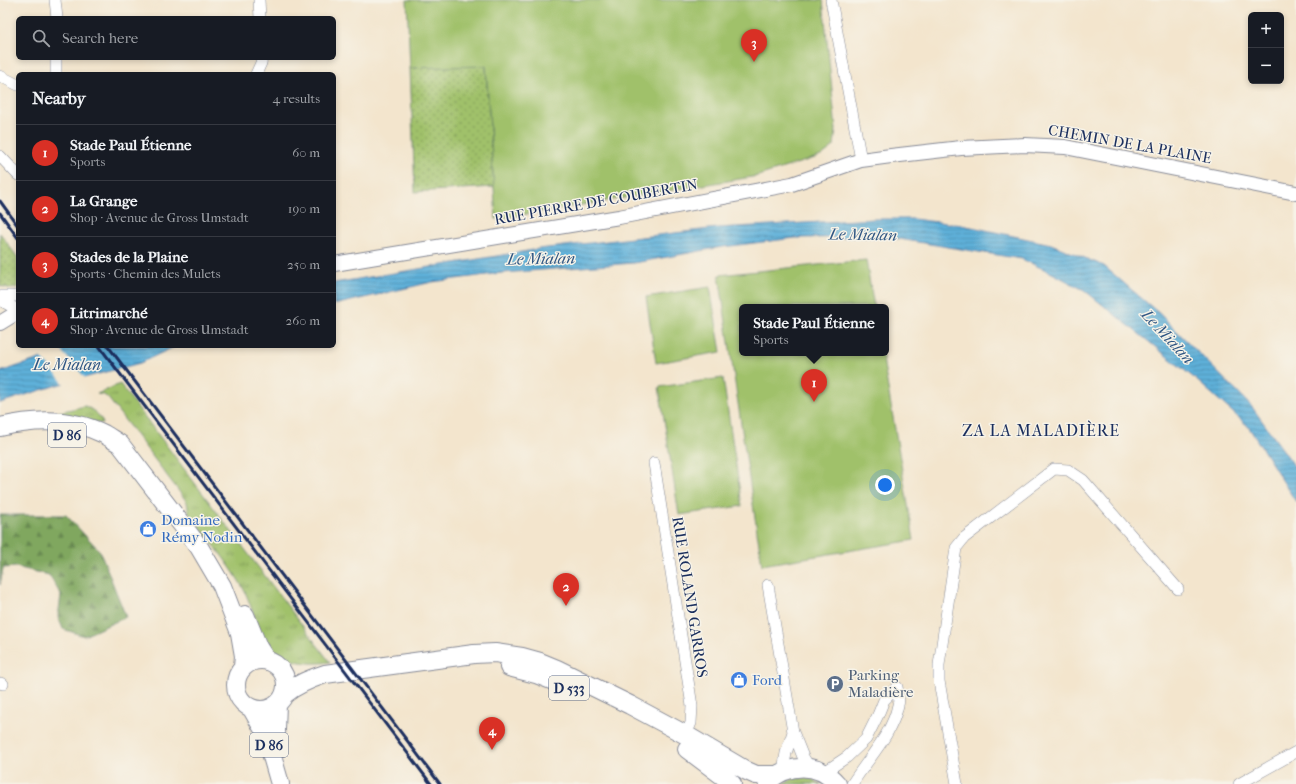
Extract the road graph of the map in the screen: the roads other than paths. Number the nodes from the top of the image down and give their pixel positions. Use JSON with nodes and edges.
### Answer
{"nodes":[{"id":1,"x":55,"y":0,"type":"edge"},
{"id":2,"x":259,"y":0,"type":"edge"},
{"id":3,"x":831,"y":0,"type":"edge"},
{"id":4,"x":57,"y":16,"type":"edge"},
{"id":5,"x":260,"y":16,"type":"edge"},
{"id":6,"x":56,"y":60,"type":"edge"},
{"id":7,"x":262,"y":60,"type":"edge"},
{"id":8,"x":56,"y":72,"type":"edge"},
{"id":9,"x":257,"y":72,"type":"edge"},
{"id":10,"x":0,"y":76,"type":"edge"},
{"id":11,"x":16,"y":84,"type":"edge"},
{"id":12,"x":0,"y":156,"type":"edge"},
{"id":13,"x":860,"y":160,"type":"junction"},
{"id":14,"x":16,"y":173,"type":"edge"},
{"id":15,"x":1296,"y":193,"type":"edge"},
{"id":16,"x":336,"y":264,"type":"edge"},
{"id":17,"x":0,"y":296,"type":"edge"},
{"id":18,"x":16,"y":296,"type":"edge"},
{"id":19,"x":0,"y":300,"type":"edge"},
{"id":20,"x":16,"y":310,"type":"edge"},
{"id":21,"x":16,"y":312,"type":"edge"},
{"id":22,"x":0,"y":323,"type":"edge"},
{"id":23,"x":0,"y":427,"type":"edge"},
{"id":24,"x":0,"y":439,"type":"edge"},
{"id":25,"x":130,"y":459,"type":"junction"},
{"id":26,"x":654,"y":463,"type":"dead end"},
{"id":27,"x":200,"y":547,"type":"junction"},
{"id":28,"x":768,"y":585,"type":"dead end"},
{"id":29,"x":1178,"y":589,"type":"dead end"},
{"id":30,"x":421,"y":661,"type":"junction"},
{"id":31,"x":274,"y":665,"type":"junction"},
{"id":32,"x":243,"y":668,"type":"junction"},
{"id":33,"x":325,"y":674,"type":"junction"},
{"id":34,"x":281,"y":699,"type":"junction"},
{"id":35,"x":252,"y":709,"type":"junction"},
{"id":36,"x":793,"y":732,"type":"junction"},
{"id":37,"x":686,"y":735,"type":"junction"},
{"id":38,"x":1296,"y":752,"type":"edge"},
{"id":39,"x":818,"y":771,"type":"junction"},
{"id":40,"x":774,"y":777,"type":"edge"},
{"id":41,"x":280,"y":784,"type":"edge"},
{"id":42,"x":732,"y":784,"type":"edge"},
{"id":43,"x":837,"y":784,"type":"edge"},
{"id":44,"x":852,"y":784,"type":"edge"},
{"id":45,"x":956,"y":784,"type":"edge"},
{"id":46,"x":1239,"y":784,"type":"edge"}],
"edges":[{"from":1,"to":4,"type":"street"},
{"from":2,"to":5,"type":"street"},
{"from":3,"to":13,"type":"street"},
{"from":6,"to":8,"type":"street"},
{"from":7,"to":9,"type":"street"},
{"from":10,"to":11,"type":"street"},
{"from":12,"to":14,"type":"street"},
{"from":13,"to":15,"type":"street","name":"CHEMIN DE LA PLAINE"},
{"from":13,"to":16,"type":"street","name":"RUE PIERRE DE COUBERTIN"},
{"from":17,"to":18,"type":"street"},
{"from":19,"to":20,"type":"street"},
{"from":21,"to":22,"type":"street"},
{"from":23,"to":25,"type":"main road","number":"D 86"},
{"from":24,"to":25,"type":"main road","number":"D 86"},
{"from":25,"to":27,"type":"main road","number":"D 86"},
{"from":26,"to":37,"type":"street","name":"RUE ROLAND GARROS"},
{"from":27,"to":31,"type":"main road","number":"D 86"},
{"from":27,"to":32,"type":"main road","number":"D 86"},
{"from":28,"to":36,"type":"street"},
{"from":29,"to":45,"type":"street"},
{"from":30,"to":33,"type":"main road","number":"D 533"},
{"from":30,"to":37,"type":"main road","number":"D 533"},
{"from":30,"to":42,"type":"main road","number":"D 533"},
{"from":31,"to":32,"type":"main road"},
{"from":31,"to":33,"type":"main road","number":"D 533"},
{"from":31,"to":34,"type":"main road"},
{"from":32,"to":35,"type":"main road"},
{"from":33,"to":34,"type":"main road","number":"D 533"},
{"from":34,"to":35,"type":"main road"},
{"from":34,"to":41,"type":"main road","number":"D 86"},
{"from":35,"to":41,"type":"main road","number":"D 86"},
{"from":36,"to":39,"type":"street"},
{"from":36,"to":40,"type":"street"},
{"from":37,"to":40,"type":"main road","number":"D 533"},
{"from":38,"to":46,"type":"street"},
{"from":39,"to":40,"type":"main road"},
{"from":39,"to":43,"type":"main road"},
{"from":39,"to":44,"type":"street"}]}
